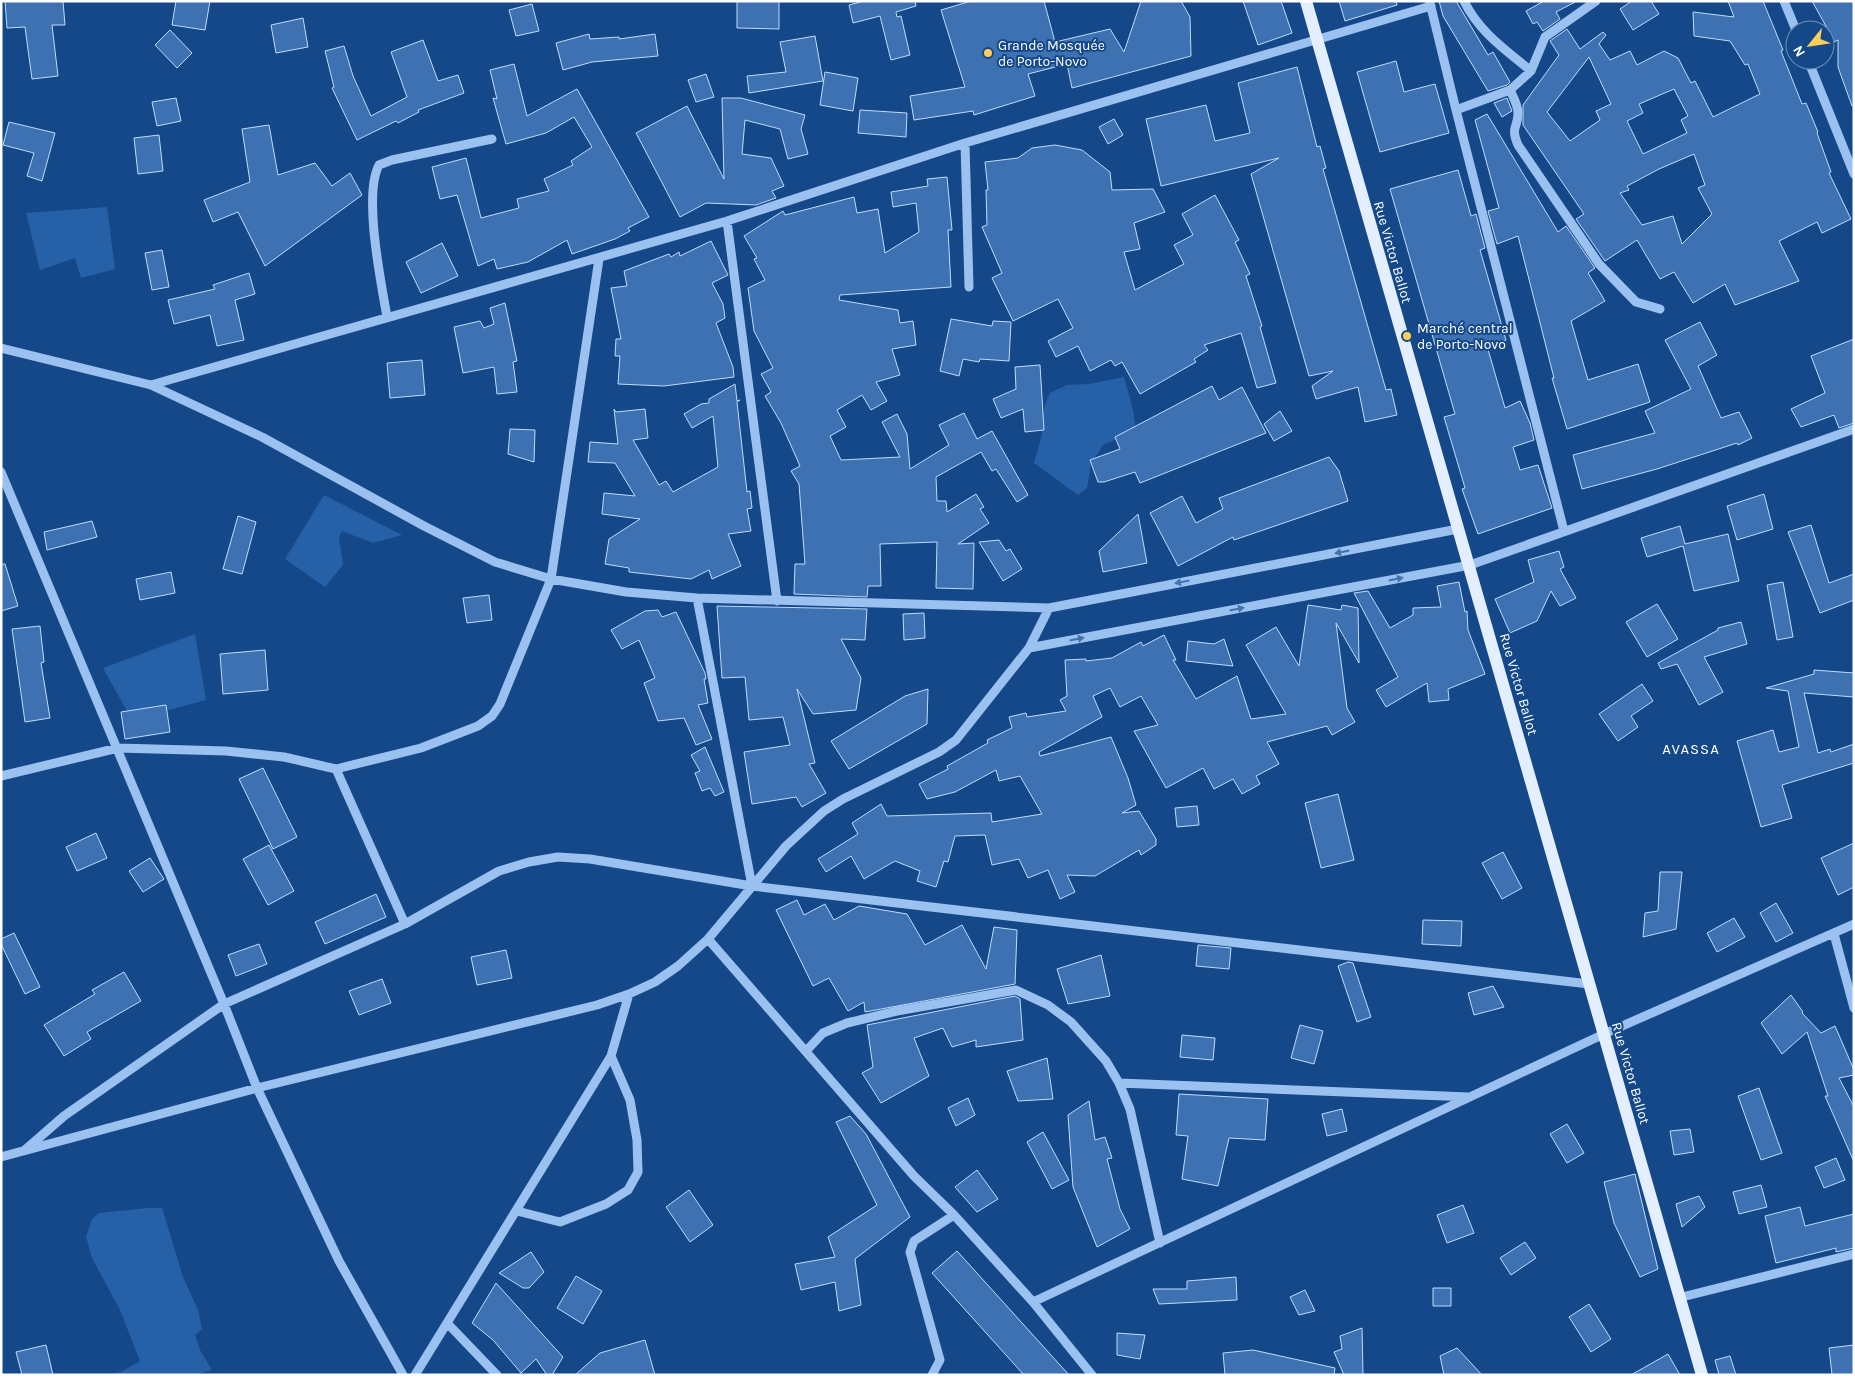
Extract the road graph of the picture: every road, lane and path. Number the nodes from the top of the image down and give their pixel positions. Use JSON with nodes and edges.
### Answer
{"nodes":[{"id":1,"x":1306,"y":1,"type":"edge"},
{"id":2,"x":1464,"y":1,"type":"edge"},
{"id":3,"x":1596,"y":1,"type":"edge"},
{"id":4,"x":1784,"y":1,"type":"edge"},
{"id":5,"x":1431,"y":4,"type":"edge"},
{"id":6,"x":1792,"y":20,"type":"edge"},
{"id":7,"x":1318,"y":40,"type":"junction"},
{"id":8,"x":1812,"y":70,"type":"edge"},
{"id":9,"x":1532,"y":71,"type":"junction"},
{"id":10,"x":1510,"y":90,"type":"junction"},
{"id":11,"x":1456,"y":110,"type":"junction"},
{"id":12,"x":492,"y":140,"type":"dead end"},
{"id":13,"x":965,"y":143,"type":"junction"},
{"id":14,"x":1854,"y":174,"type":"edge"},
{"id":15,"x":727,"y":222,"type":"junction"},
{"id":16,"x":599,"y":259,"type":"junction"},
{"id":17,"x":969,"y":287,"type":"dead end"},
{"id":18,"x":1660,"y":309,"type":"dead end"},
{"id":19,"x":387,"y":317,"type":"junction"},
{"id":20,"x":1,"y":348,"type":"edge"},
{"id":21,"x":151,"y":385,"type":"junction"},
{"id":22,"x":1854,"y":430,"type":"edge"},
{"id":23,"x":1,"y":472,"type":"edge"},
{"id":24,"x":1458,"y":529,"type":"junction"},
{"id":25,"x":1564,"y":531,"type":"junction"},
{"id":26,"x":1470,"y":565,"type":"junction"},
{"id":27,"x":551,"y":579,"type":"junction"},
{"id":28,"x":697,"y":598,"type":"junction"},
{"id":29,"x":776,"y":601,"type":"junction"},
{"id":30,"x":1049,"y":608,"type":"junction"},
{"id":31,"x":1029,"y":648,"type":"junction"},
{"id":32,"x":118,"y":748,"type":"junction"},
{"id":33,"x":336,"y":769,"type":"junction"},
{"id":34,"x":1,"y":776,"type":"edge"},
{"id":35,"x":752,"y":886,"type":"junction"},
{"id":36,"x":406,"y":924,"type":"junction"},
{"id":37,"x":1854,"y":924,"type":"edge"},
{"id":38,"x":1834,"y":934,"type":"junction"},
{"id":39,"x":708,"y":939,"type":"junction"},
{"id":40,"x":1589,"y":984,"type":"junction"},
{"id":41,"x":629,"y":994,"type":"junction"},
{"id":42,"x":224,"y":1004,"type":"junction"},
{"id":43,"x":1854,"y":1008,"type":"edge"},
{"id":44,"x":1604,"y":1034,"type":"junction"},
{"id":45,"x":806,"y":1052,"type":"junction"},
{"id":46,"x":611,"y":1056,"type":"junction"},
{"id":47,"x":1119,"y":1084,"type":"junction"},
{"id":48,"x":257,"y":1088,"type":"junction"},
{"id":49,"x":1471,"y":1097,"type":"junction"},
{"id":50,"x":26,"y":1150,"type":"junction"},
{"id":51,"x":1,"y":1157,"type":"edge"},
{"id":52,"x":517,"y":1211,"type":"junction"},
{"id":53,"x":954,"y":1215,"type":"junction"},
{"id":54,"x":1160,"y":1243,"type":"junction"},
{"id":55,"x":1854,"y":1254,"type":"edge"},
{"id":56,"x":1682,"y":1297,"type":"junction"},
{"id":57,"x":1033,"y":1302,"type":"junction"},
{"id":58,"x":448,"y":1324,"type":"junction"},
{"id":59,"x":403,"y":1375,"type":"edge"},
{"id":60,"x":415,"y":1375,"type":"edge"},
{"id":61,"x":497,"y":1375,"type":"edge"},
{"id":62,"x":932,"y":1375,"type":"edge"},
{"id":63,"x":1092,"y":1375,"type":"edge"},
{"id":64,"x":1702,"y":1375,"type":"edge"}],
"edges":[{"from":1,"to":7,"type":"main road","name":"Rue Victor Ballot"},
{"from":2,"to":9,"type":"street"},
{"from":3,"to":9,"type":"street"},
{"from":4,"to":6,"type":"street"},
{"from":5,"to":7,"type":"street"},
{"from":5,"to":11,"type":"street"},
{"from":7,"to":13,"type":"street"},
{"from":7,"to":24,"type":"main road","name":"Rue Victor Ballot"},
{"from":8,"to":14,"type":"street"},
{"from":9,"to":10,"type":"street"},
{"from":10,"to":11,"type":"street"},
{"from":10,"to":18,"type":"street"},
{"from":11,"to":25,"type":"street"},
{"from":12,"to":19,"type":"street"},
{"from":13,"to":15,"type":"street"},
{"from":13,"to":17,"type":"street"},
{"from":15,"to":16,"type":"street"},
{"from":15,"to":29,"type":"street"},
{"from":16,"to":19,"type":"street"},
{"from":16,"to":27,"type":"street"},
{"from":19,"to":21,"type":"street"},
{"from":20,"to":21,"type":"street"},
{"from":21,"to":27,"type":"street"},
{"from":22,"to":25,"type":"street"},
{"from":23,"to":32,"type":"street"},
{"from":24,"to":26,"type":"main road","name":"Rue Victor Ballot"},
{"from":24,"to":30,"type":"street","one_way":true},
{"from":25,"to":26,"type":"street"},
{"from":31,"to":26,"type":"street","one_way":true},
{"from":26,"to":40,"type":"main road","name":"Rue Victor Ballot"},
{"from":27,"to":28,"type":"street"},
{"from":27,"to":33,"type":"street"},
{"from":28,"to":29,"type":"street"},
{"from":28,"to":35,"type":"street"},
{"from":29,"to":30,"type":"street"},
{"from":30,"to":31,"type":"street"},
{"from":31,"to":35,"type":"street"},
{"from":32,"to":33,"type":"street"},
{"from":32,"to":34,"type":"street"},
{"from":32,"to":42,"type":"street"},
{"from":33,"to":36,"type":"street"},
{"from":35,"to":36,"type":"street"},
{"from":35,"to":39,"type":"street"},
{"from":35,"to":40,"type":"street"},
{"from":36,"to":42,"type":"street"},
{"from":37,"to":38,"type":"street"},
{"from":38,"to":43,"type":"street"},
{"from":38,"to":44,"type":"street"},
{"from":39,"to":41,"type":"street"},
{"from":39,"to":45,"type":"street"},
{"from":40,"to":44,"type":"main road","name":"Rue Victor Ballot"},
{"from":41,"to":46,"type":"street"},
{"from":41,"to":48,"type":"street"},
{"from":42,"to":48,"type":"street"},
{"from":42,"to":50,"type":"street"},
{"from":44,"to":49,"type":"street"},
{"from":44,"to":56,"type":"main road","name":"Rue Victor Ballot"},
{"from":45,"to":47,"type":"street"},
{"from":45,"to":53,"type":"street"},
{"from":46,"to":52,"type":"street"},
{"from":46,"to":52,"type":"street"},
{"from":47,"to":49,"type":"street"},
{"from":47,"to":54,"type":"street"},
{"from":48,"to":50,"type":"street"},
{"from":48,"to":59,"type":"street"},
{"from":49,"to":54,"type":"street"},
{"from":50,"to":51,"type":"street"},
{"from":52,"to":58,"type":"street"},
{"from":53,"to":57,"type":"street"},
{"from":53,"to":62,"type":"street"},
{"from":54,"to":57,"type":"street"},
{"from":55,"to":56,"type":"street"},
{"from":56,"to":64,"type":"main road","name":"Rue Victor Ballot"},
{"from":57,"to":63,"type":"street"},
{"from":58,"to":60,"type":"street"},
{"from":58,"to":61,"type":"street"}]}
